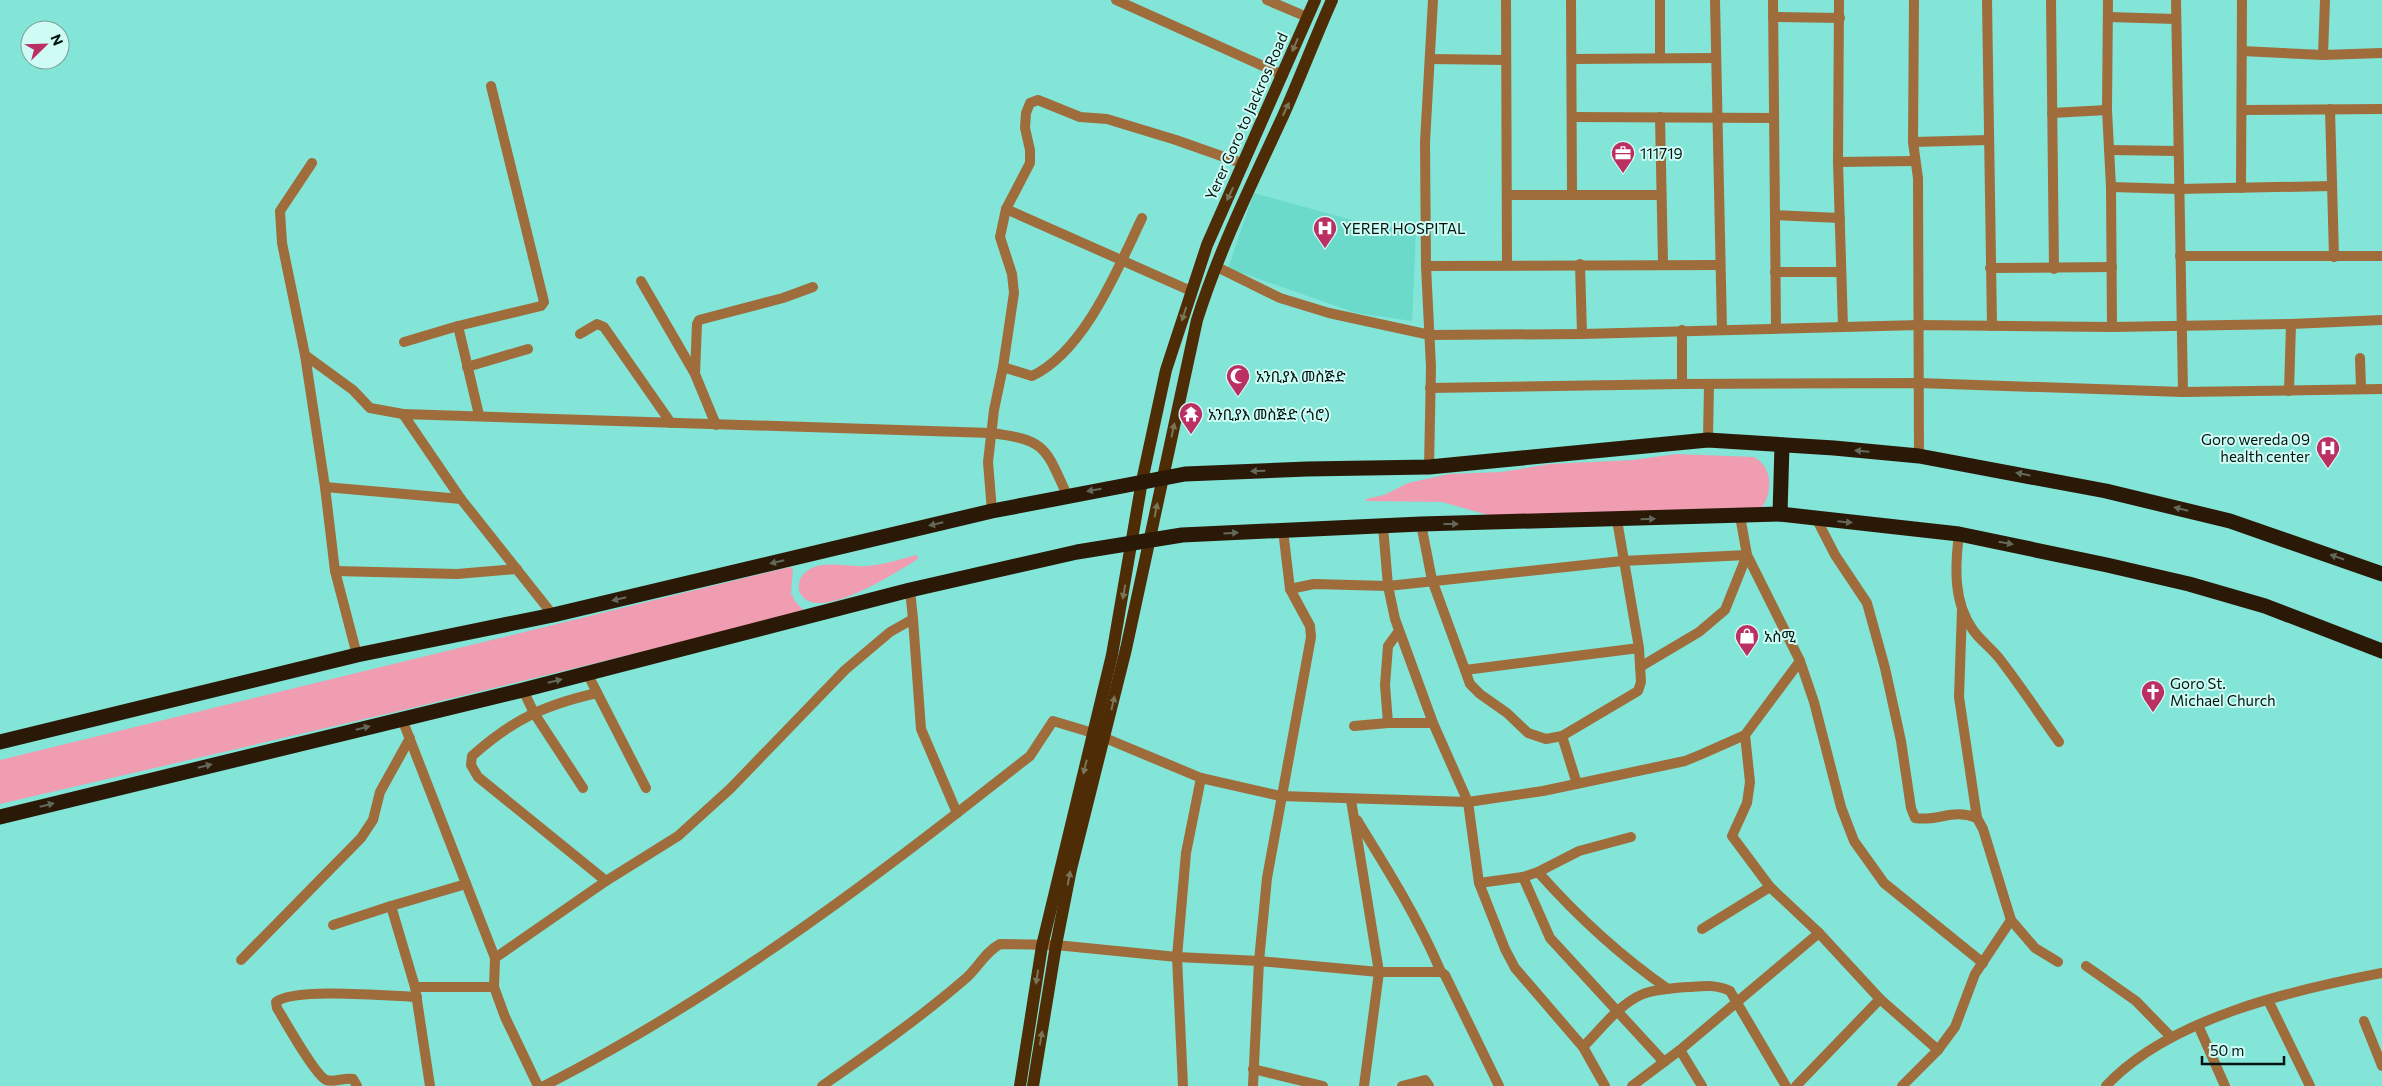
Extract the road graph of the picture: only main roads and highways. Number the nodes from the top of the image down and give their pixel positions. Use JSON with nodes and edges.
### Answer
{"nodes":[{"id":1,"x":1315,"y":0,"type":"edge"},
{"id":2,"x":1332,"y":0,"type":"edge"},
{"id":3,"x":1782,"y":445,"type":"junction"},
{"id":4,"x":1162,"y":478,"type":"junction"},
{"id":5,"x":1142,"y":481,"type":"junction"},
{"id":6,"x":1780,"y":514,"type":"junction"},
{"id":7,"x":1150,"y":542,"type":"junction"},
{"id":8,"x":1133,"y":544,"type":"junction"},
{"id":9,"x":2382,"y":574,"type":"edge"},
{"id":10,"x":2382,"y":651,"type":"edge"},
{"id":11,"x":1098,"y":735,"type":"junction"},
{"id":12,"x":0,"y":742,"type":"edge"},
{"id":13,"x":0,"y":817,"type":"edge"},
{"id":14,"x":1020,"y":1086,"type":"edge"},
{"id":15,"x":1033,"y":1086,"type":"edge"}],
"edges":[{"from":1,"to":5,"type":"main road","name":"Yerer Goro to Jackros Road","one_way":true},
{"from":4,"to":2,"type":"main road","one_way":true},
{"from":3,"to":4,"type":"highway","one_way":true},
{"from":3,"to":6,"type":"highway"},
{"from":9,"to":3,"type":"highway","one_way":true},
{"from":4,"to":5,"type":"highway"},
{"from":7,"to":4,"type":"main road","one_way":true},
{"from":5,"to":8,"type":"main road","name":"Yerer Goro to Jackros Road"},
{"from":5,"to":12,"type":"highway","one_way":true},
{"from":7,"to":6,"type":"highway","one_way":true},
{"from":6,"to":10,"type":"highway","one_way":true},
{"from":7,"to":8,"type":"highway"},
{"from":11,"to":7,"type":"main road","one_way":true},
{"from":8,"to":11,"type":"main road","name":"Yerer Goro to Jackros Road","one_way":true},
{"from":13,"to":8,"type":"highway","one_way":true},
{"from":11,"to":14,"type":"main road","one_way":true},
{"from":15,"to":11,"type":"main road","one_way":true}]}
